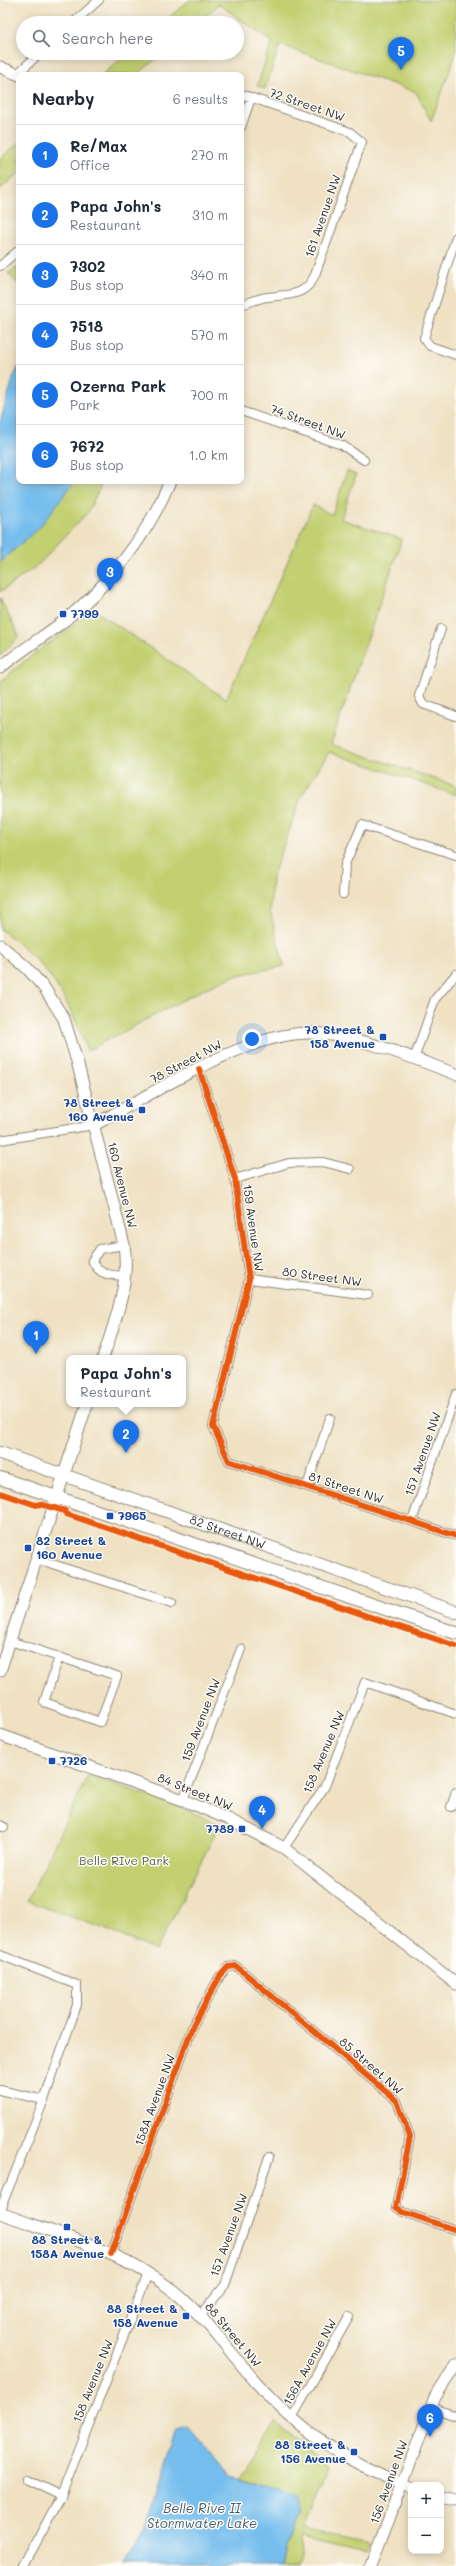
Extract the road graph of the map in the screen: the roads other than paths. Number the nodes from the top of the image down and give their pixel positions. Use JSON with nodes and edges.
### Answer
{"nodes":[{"id":1,"x":99,"y":0,"type":"edge"},
{"id":2,"x":81,"y":16,"type":"edge"},
{"id":3,"x":33,"y":60,"type":"edge"},
{"id":4,"x":0,"y":67,"type":"edge"},
{"id":5,"x":20,"y":72,"type":"edge"},
{"id":6,"x":16,"y":73,"type":"edge"},
{"id":7,"x":244,"y":95,"type":"edge"},
{"id":8,"x":251,"y":98,"type":"junction"},
{"id":9,"x":244,"y":118,"type":"edge"},
{"id":10,"x":362,"y":142,"type":"joint"},
{"id":11,"x":456,"y":237,"type":"edge"},
{"id":12,"x":16,"y":253,"type":"edge"},
{"id":13,"x":0,"y":266,"type":"edge"},
{"id":14,"x":244,"y":304,"type":"edge"},
{"id":15,"x":456,"y":355,"type":"edge"},
{"id":16,"x":244,"y":412,"type":"edge"},
{"id":17,"x":364,"y":460,"type":"dead end"},
{"id":18,"x":169,"y":484,"type":"edge"},
{"id":19,"x":441,"y":629,"type":"dead end"},
{"id":20,"x":0,"y":668,"type":"edge"},
{"id":21,"x":456,"y":716,"type":"edge"},
{"id":22,"x":456,"y":855,"type":"edge"},
{"id":23,"x":342,"y":894,"type":"dead end"},
{"id":24,"x":0,"y":945,"type":"edge"},
{"id":25,"x":456,"y":974,"type":"edge"},
{"id":26,"x":414,"y":1059,"type":"junction"},
{"id":27,"x":199,"y":1069,"type":"junction"},
{"id":28,"x":456,"y":1074,"type":"edge"},
{"id":29,"x":94,"y":1125,"type":"junction"},
{"id":30,"x":0,"y":1140,"type":"edge"},
{"id":31,"x":350,"y":1169,"type":"dead end"},
{"id":32,"x":235,"y":1179,"type":"junction"},
{"id":33,"x":124,"y":1245,"type":"junction"},
{"id":34,"x":126,"y":1276,"type":"junction"},
{"id":35,"x":249,"y":1279,"type":"junction"},
{"id":36,"x":368,"y":1295,"type":"dead end"},
{"id":37,"x":104,"y":1355,"type":"edge"},
{"id":38,"x":456,"y":1394,"type":"edge"},
{"id":39,"x":86,"y":1407,"type":"edge"},
{"id":40,"x":453,"y":1412,"type":"edge"},
{"id":41,"x":330,"y":1418,"type":"dead end"},
{"id":42,"x":0,"y":1453,"type":"edge"},
{"id":43,"x":229,"y":1460,"type":"joint"},
{"id":44,"x":63,"y":1474,"type":"junction"},
{"id":45,"x":0,"y":1478,"type":"edge"},
{"id":46,"x":307,"y":1486,"type":"junction"},
{"id":47,"x":56,"y":1498,"type":"junction"},
{"id":48,"x":412,"y":1521,"type":"junction"},
{"id":49,"x":456,"y":1536,"type":"edge"},
{"id":50,"x":36,"y":1559,"type":"junction"},
{"id":51,"x":172,"y":1603,"type":"dead end"},
{"id":52,"x":456,"y":1612,"type":"edge"},
{"id":53,"x":456,"y":1633,"type":"edge"},
{"id":54,"x":10,"y":1642,"type":"junction"},
{"id":55,"x":241,"y":1648,"type":"dead end"},
{"id":56,"x":59,"y":1657,"type":"junction"},
{"id":57,"x":0,"y":1671,"type":"edge"},
{"id":58,"x":456,"y":1714,"type":"edge"},
{"id":59,"x":0,"y":1735,"type":"edge"},
{"id":60,"x":456,"y":1792,"type":"edge"},
{"id":61,"x":183,"y":1800,"type":"junction"},
{"id":62,"x":451,"y":1807,"type":"dead end"},
{"id":63,"x":284,"y":1848,"type":"junction"},
{"id":64,"x":0,"y":1955,"type":"edge"},
{"id":65,"x":236,"y":1966,"type":"joint"},
{"id":66,"x":456,"y":1984,"type":"edge"},
{"id":67,"x":0,"y":2090,"type":"edge"},
{"id":68,"x":44,"y":2100,"type":"junction"},
{"id":69,"x":270,"y":2157,"type":"dead end"},
{"id":70,"x":0,"y":2210,"type":"edge"},
{"id":71,"x":0,"y":2213,"type":"edge"},
{"id":72,"x":456,"y":2230,"type":"edge"},
{"id":73,"x":111,"y":2254,"type":"junction"},
{"id":74,"x":148,"y":2274,"type":"junction"},
{"id":75,"x":201,"y":2315,"type":"junction"},
{"id":76,"x":349,"y":2317,"type":"dead end"},
{"id":77,"x":456,"y":2365,"type":"edge"},
{"id":78,"x":431,"y":2407,"type":"junction"},
{"id":79,"x":456,"y":2416,"type":"edge"},
{"id":80,"x":292,"y":2418,"type":"junction"},
{"id":81,"x":28,"y":2480,"type":"dead end"},
{"id":82,"x":406,"y":2485,"type":"edge"},
{"id":83,"x":61,"y":2496,"type":"junction"},
{"id":84,"x":444,"y":2498,"type":"edge"},
{"id":85,"x":456,"y":2500,"type":"edge"},
{"id":86,"x":23,"y":2566,"type":"edge"},
{"id":87,"x":371,"y":2566,"type":"edge"}],
"edges":[{"from":1,"to":2,"type":"street"},
{"from":3,"to":5,"type":"street"},
{"from":4,"to":6,"type":"street"},
{"from":7,"to":8,"type":"street","name":"72 Street NW"},
{"from":8,"to":9,"type":"street"},
{"from":8,"to":10,"type":"street","name":"72 Street NW"},
{"from":10,"to":14,"type":"street","name":"161 Avenue NW"},
{"from":11,"to":15,"type":"street"},
{"from":12,"to":13,"type":"street"},
{"from":16,"to":17,"type":"street","name":"74 Street NW"},
{"from":18,"to":20,"type":"street"},
{"from":19,"to":21,"type":"street"},
{"from":22,"to":23,"type":"street"},
{"from":24,"to":29,"type":"street","name":"160 Avenue NW"},
{"from":25,"to":26,"type":"street"},
{"from":26,"to":27,"type":"street","name":"78 Street NW"},
{"from":26,"to":28,"type":"street","name":"78 Street NW"},
{"from":27,"to":29,"type":"street","name":"78 Street NW"},
{"from":27,"to":32,"type":"street","name":"159 Avenue NW"},
{"from":29,"to":30,"type":"street","name":"78 Street NW"},
{"from":29,"to":33,"type":"street","name":"160 Avenue NW"},
{"from":31,"to":32,"type":"street"},
{"from":32,"to":35,"type":"street","name":"159 Avenue NW"},
{"from":33,"to":34,"type":"street","name":"160 Avenue NW"},
{"from":33,"to":34,"type":"street"},
{"from":34,"to":37,"type":"street","name":"160 Avenue NW"},
{"from":35,"to":36,"type":"street","name":"80 Street NW"},
{"from":35,"to":43,"type":"street","name":"159 Avenue NW"},
{"from":38,"to":40,"type":"street","name":"157 Avenue NW"},
{"from":39,"to":44,"type":"street"},
{"from":40,"to":48,"type":"street","name":"157 Avenue NW"},
{"from":41,"to":46,"type":"street"},
{"from":42,"to":44,"type":"main road","name":"82 Street NW"},
{"from":43,"to":46,"type":"street","name":"81 Street NW"},
{"from":44,"to":47,"type":"street"},
{"from":44,"to":52,"type":"main road","name":"82 Street NW"},
{"from":45,"to":47,"type":"main road","name":"82 Street NW"},
{"from":46,"to":48,"type":"street","name":"81 Street NW"},
{"from":47,"to":50,"type":"street"},
{"from":47,"to":53,"type":"main road","name":"82 Street NW"},
{"from":48,"to":49,"type":"street","name":"81 Street NW"},
{"from":50,"to":51,"type":"street"},
{"from":50,"to":54,"type":"street"},
{"from":54,"to":56,"type":"street"},
{"from":54,"to":57,"type":"street"},
{"from":55,"to":61,"type":"street","name":"159 Avenue NW"},
{"from":56,"to":56,"type":"street"},
{"from":58,"to":63,"type":"street","name":"158 Avenue NW"},
{"from":59,"to":61,"type":"street","name":"84 Street NW"},
{"from":60,"to":62,"type":"street"},
{"from":61,"to":63,"type":"street","name":"84 Street NW"},
{"from":63,"to":66,"type":"street","name":"84 Street NW"},
{"from":64,"to":68,"type":"street"},
{"from":65,"to":72,"type":"street","name":"85 Street NW"},
{"from":65,"to":73,"type":"street","name":"158A Avenue NW"},
{"from":67,"to":68,"type":"street"},
{"from":68,"to":70,"type":"street"},
{"from":69,"to":75,"type":"street","name":"157 Avenue NW"},
{"from":71,"to":73,"type":"street","name":"88 Street NW"},
{"from":73,"to":74,"type":"street","name":"88 Street NW"},
{"from":74,"to":75,"type":"street","name":"88 Street NW"},
{"from":74,"to":83,"type":"street","name":"158 Avenue NW"},
{"from":75,"to":80,"type":"street","name":"88 Street NW"},
{"from":76,"to":80,"type":"street","name":"156A Avenue NW"},
{"from":77,"to":78,"type":"street","name":"156 Avenue NW"},
{"from":78,"to":79,"type":"street"},
{"from":78,"to":82,"type":"street","name":"156 Avenue NW"},
{"from":80,"to":82,"type":"street","name":"88 Street NW"},
{"from":81,"to":83,"type":"street"},
{"from":82,"to":87,"type":"street","name":"156 Avenue NW"},
{"from":83,"to":86,"type":"street","name":"158 Avenue NW"},
{"from":84,"to":85,"type":"street"}]}
